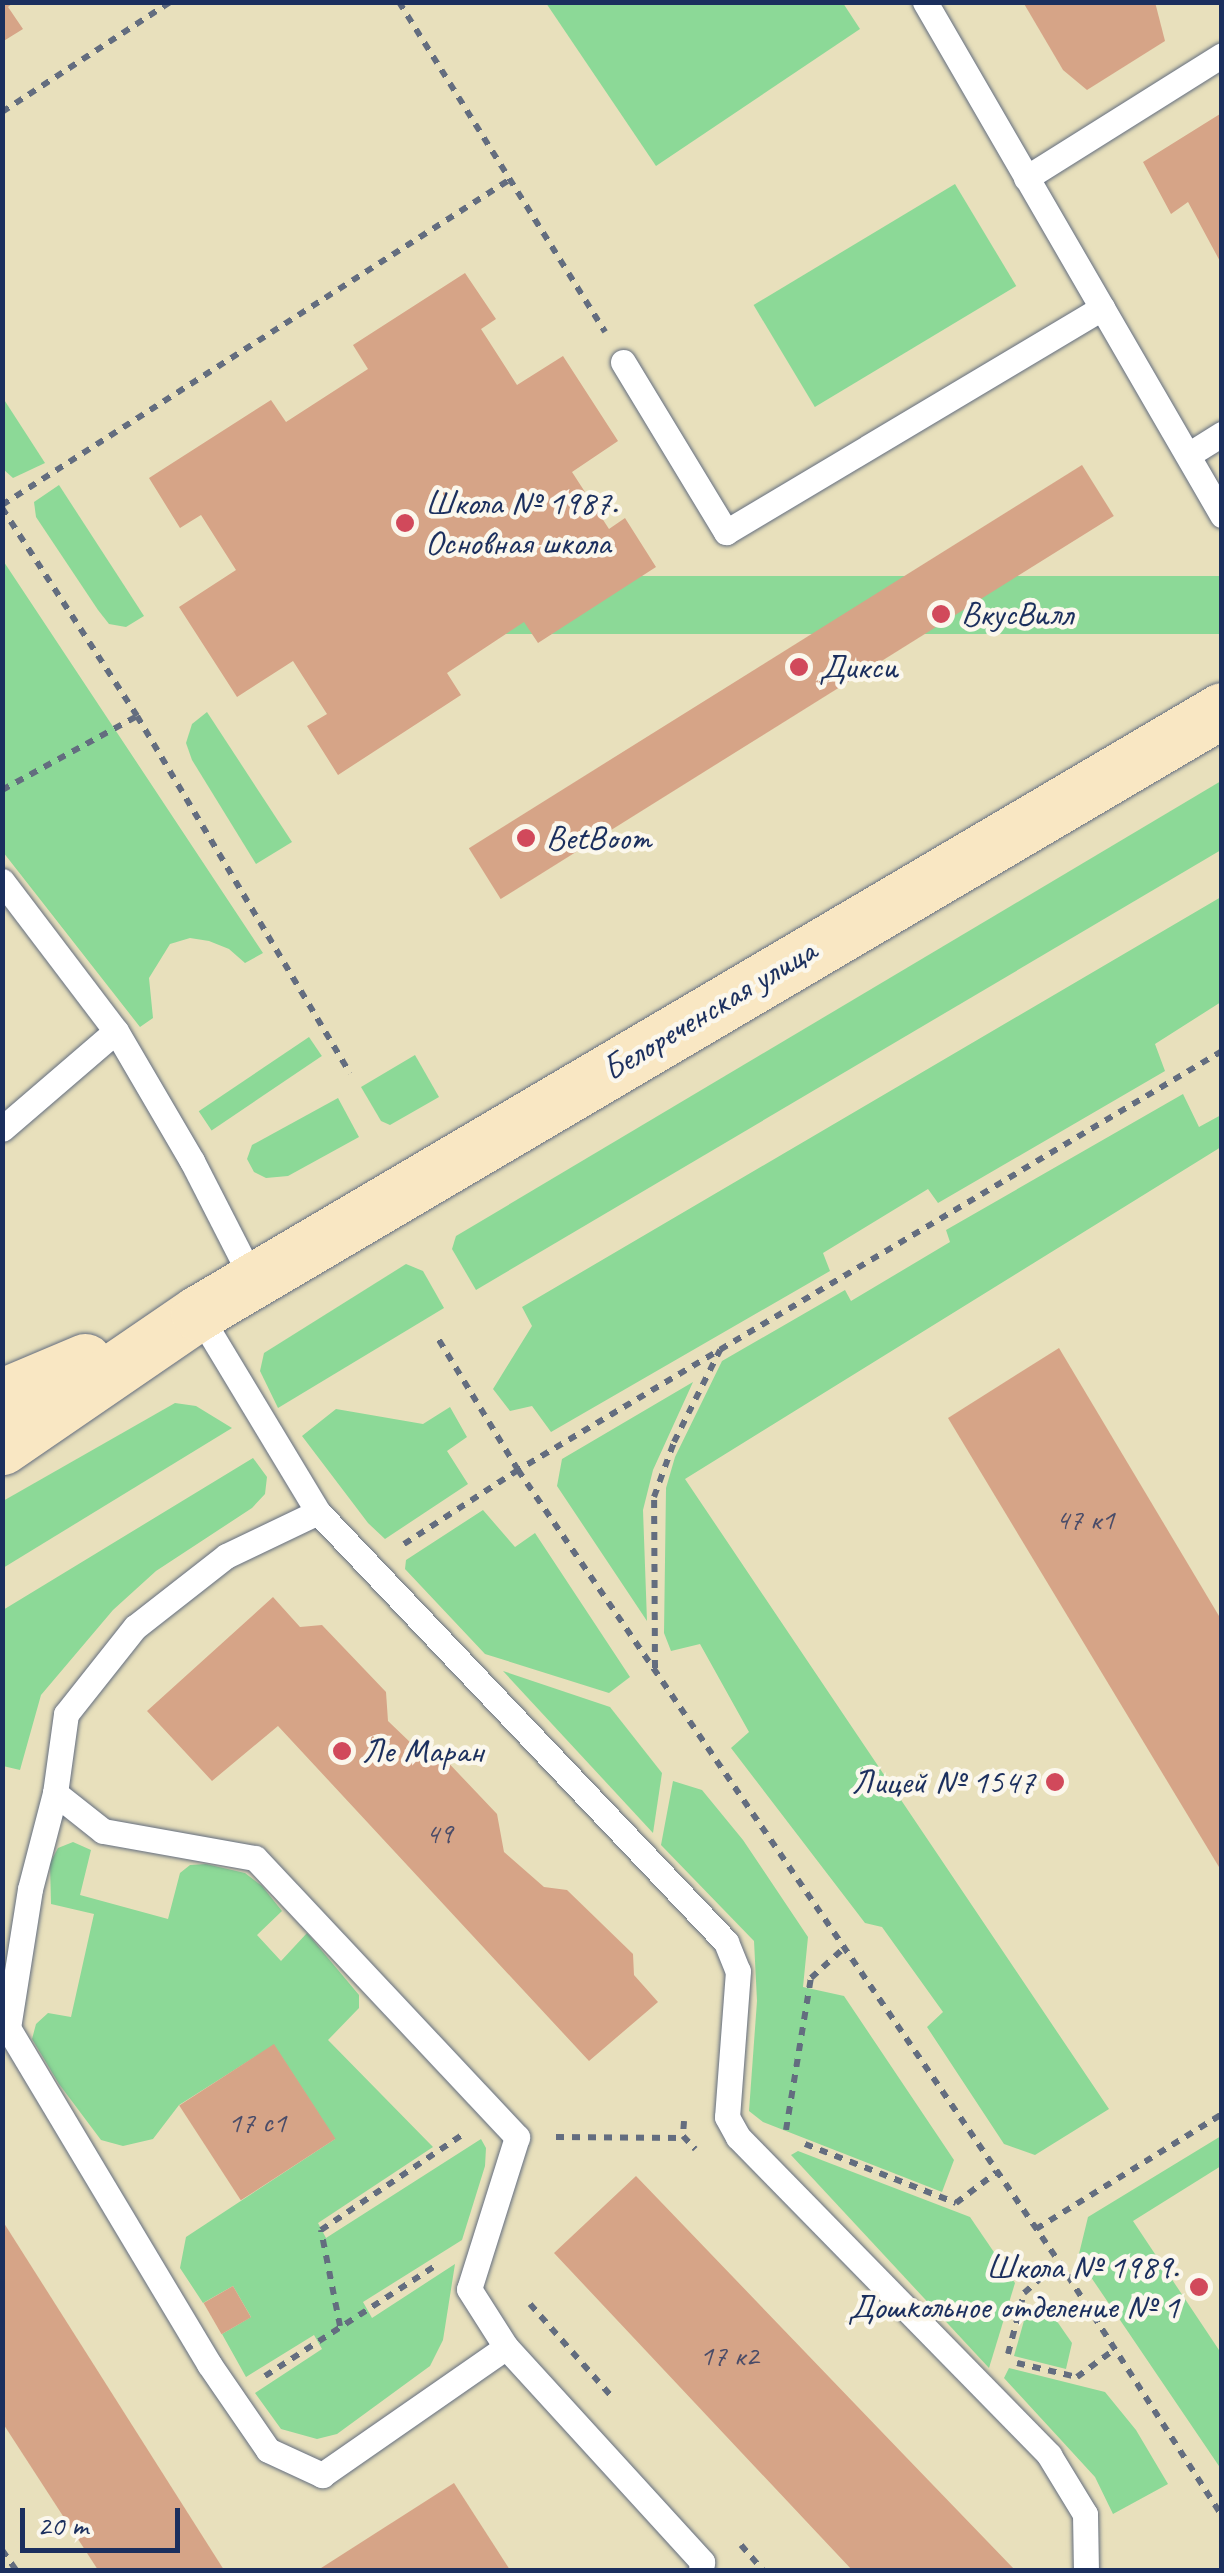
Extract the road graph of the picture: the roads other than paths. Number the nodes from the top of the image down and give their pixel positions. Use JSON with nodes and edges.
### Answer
{"nodes":[{"id":1,"x":924,"y":2,"type":"edge"},
{"id":2,"x":1222,"y":55,"type":"edge"},
{"id":3,"x":1026,"y":178,"type":"junction"},
{"id":4,"x":1102,"y":308,"type":"junction"},
{"id":5,"x":623,"y":362,"type":"road end"},
{"id":6,"x":1222,"y":434,"type":"edge"},
{"id":7,"x":1188,"y":455,"type":"junction"},
{"id":8,"x":1222,"y":515,"type":"edge"},
{"id":9,"x":1222,"y":710,"type":"edge"},
{"id":10,"x":2,"y":881,"type":"edge"},
{"id":11,"x":116,"y":1030,"type":"junction"},
{"id":12,"x":2,"y":1129,"type":"edge"},
{"id":13,"x":254,"y":1282,"type":"junction"},
{"id":14,"x":198,"y":1313,"type":"junction"},
{"id":15,"x":2,"y":1396,"type":"edge"},
{"id":16,"x":2,"y":1446,"type":"edge"},
{"id":17,"x":318,"y":1512,"type":"junction"},
{"id":18,"x":55,"y":1793,"type":"junction"},
{"id":19,"x":506,"y":2348,"type":"junction"},
{"id":20,"x":701,"y":2570,"type":"edge"},
{"id":21,"x":1086,"y":2570,"type":"edge"}],
"edges":[{"from":1,"to":3,"type":"lane"},
{"from":2,"to":3,"type":"lane"},
{"from":3,"to":4,"type":"lane"},
{"from":4,"to":5,"type":"lane"},
{"from":4,"to":7,"type":"lane"},
{"from":6,"to":7,"type":"lane"},
{"from":7,"to":8,"type":"lane"},
{"from":9,"to":13,"type":"main road","name":"Белореченская улица"},
{"from":10,"to":11,"type":"lane"},
{"from":11,"to":12,"type":"lane"},
{"from":11,"to":13,"type":"lane"},
{"from":13,"to":14,"type":"main road","name":"Белореченская улица"},
{"from":14,"to":15,"type":"main road","name":"Белореченская улица"},
{"from":14,"to":16,"type":"main road","name":"Белореченская улица"},
{"from":14,"to":17,"type":"lane"},
{"from":17,"to":18,"type":"lane"},
{"from":17,"to":21,"type":"lane"},
{"from":18,"to":19,"type":"lane"},
{"from":18,"to":19,"type":"lane"},
{"from":19,"to":20,"type":"lane"}]}
